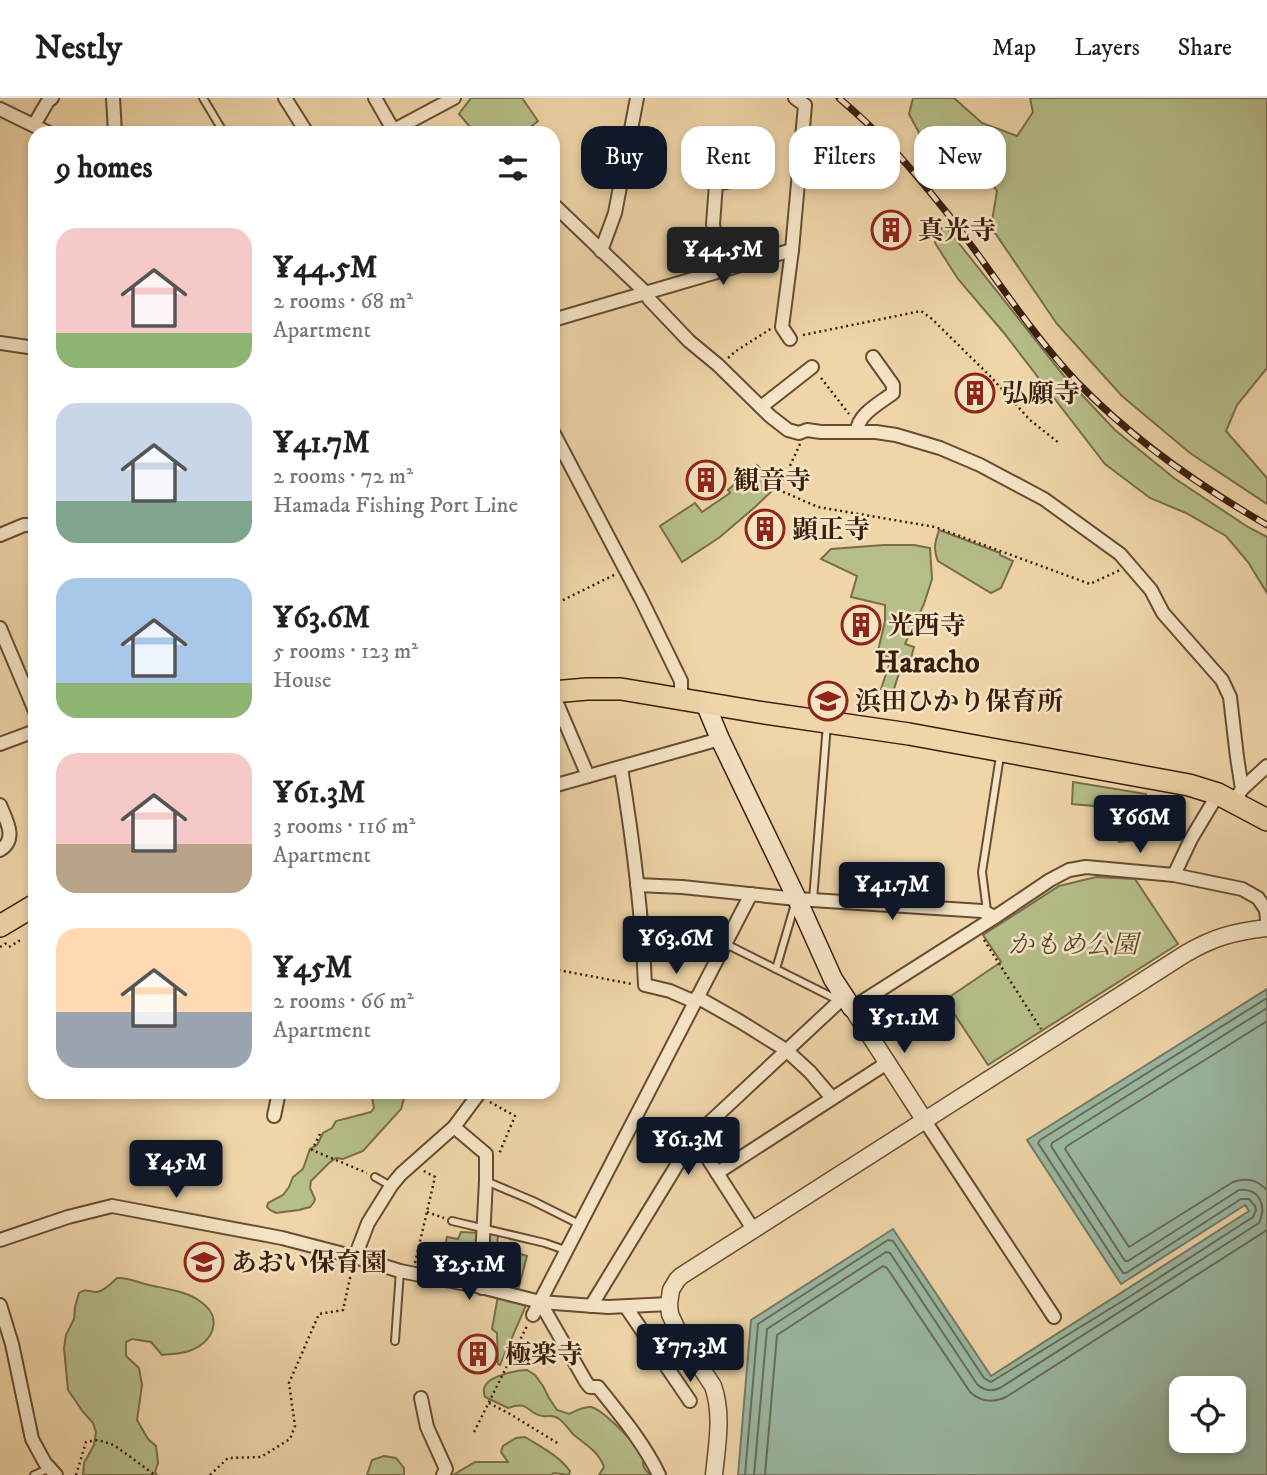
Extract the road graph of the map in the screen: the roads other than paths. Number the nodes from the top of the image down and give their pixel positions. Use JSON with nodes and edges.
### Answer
{"nodes":[{"id":1,"x":52,"y":98,"type":"edge"},
{"id":2,"x":113,"y":98,"type":"edge"},
{"id":3,"x":203,"y":98,"type":"edge"},
{"id":4,"x":285,"y":98,"type":"edge"},
{"id":5,"x":375,"y":98,"type":"edge"},
{"id":6,"x":454,"y":98,"type":"edge"},
{"id":7,"x":637,"y":98,"type":"edge"},
{"id":8,"x":795,"y":98,"type":"edge"},
{"id":9,"x":0,"y":109,"type":"edge"},
{"id":10,"x":34,"y":125,"type":"joint"},
{"id":11,"x":115,"y":126,"type":"edge"},
{"id":12,"x":220,"y":126,"type":"edge"},
{"id":13,"x":303,"y":126,"type":"edge"},
{"id":14,"x":391,"y":126,"type":"edge"},
{"id":15,"x":405,"y":126,"type":"edge"},
{"id":16,"x":716,"y":189,"type":"edge"},
{"id":17,"x":560,"y":211,"type":"edge"},
{"id":18,"x":792,"y":250,"type":"junction"},
{"id":19,"x":601,"y":251,"type":"junction"},
{"id":20,"x":720,"y":270,"type":"junction"},
{"id":21,"x":645,"y":292,"type":"junction"},
{"id":22,"x":560,"y":318,"type":"edge"},
{"id":23,"x":790,"y":339,"type":"road end"},
{"id":24,"x":0,"y":343,"type":"edge"},
{"id":25,"x":28,"y":347,"type":"edge"},
{"id":26,"x":873,"y":357,"type":"dead end"},
{"id":27,"x":812,"y":367,"type":"road end"},
{"id":28,"x":761,"y":407,"type":"junction"},
{"id":29,"x":857,"y":428,"type":"junction"},
{"id":30,"x":560,"y":445,"type":"edge"},
{"id":31,"x":28,"y":525,"type":"edge"},
{"id":32,"x":0,"y":535,"type":"edge"},
{"id":33,"x":0,"y":628,"type":"edge"},
{"id":34,"x":560,"y":692,"type":"edge"},
{"id":35,"x":28,"y":694,"type":"edge"},
{"id":36,"x":681,"y":699,"type":"junction"},
{"id":37,"x":705,"y":703,"type":"junction"},
{"id":38,"x":560,"y":709,"type":"edge"},
{"id":39,"x":827,"y":722,"type":"junction"},
{"id":40,"x":28,"y":734,"type":"edge"},
{"id":41,"x":720,"y":739,"type":"junction"},
{"id":42,"x":0,"y":744,"type":"edge"},
{"id":43,"x":1000,"y":750,"type":"junction"},
{"id":44,"x":1267,"y":766,"type":"edge"},
{"id":45,"x":621,"y":768,"type":"junction"},
{"id":46,"x":589,"y":776,"type":"junction"},
{"id":47,"x":560,"y":784,"type":"edge"},
{"id":48,"x":1232,"y":795,"type":"junction"},
{"id":49,"x":0,"y":805,"type":"edge"},
{"id":50,"x":1267,"y":820,"type":"edge"},
{"id":51,"x":0,"y":850,"type":"edge"},
{"id":52,"x":1174,"y":875,"type":"junction"},
{"id":53,"x":637,"y":885,"type":"junction"},
{"id":54,"x":751,"y":894,"type":"junction"},
{"id":55,"x":805,"y":900,"type":"junction"},
{"id":56,"x":28,"y":912,"type":"edge"},
{"id":57,"x":991,"y":915,"type":"junction"},
{"id":58,"x":1267,"y":920,"type":"edge"},
{"id":59,"x":1267,"y":928,"type":"edge"},
{"id":60,"x":9,"y":931,"type":"edge"},
{"id":61,"x":725,"y":943,"type":"junction"},
{"id":62,"x":776,"y":969,"type":"junction"},
{"id":63,"x":696,"y":1000,"type":"junction"},
{"id":64,"x":845,"y":1002,"type":"junction"},
{"id":65,"x":786,"y":1050,"type":"junction"},
{"id":66,"x":887,"y":1063,"type":"junction"},
{"id":67,"x":832,"y":1098,"type":"junction"},
{"id":68,"x":278,"y":1099,"type":"edge"},
{"id":69,"x":475,"y":1099,"type":"edge"},
{"id":70,"x":274,"y":1116,"type":"dead end"},
{"id":71,"x":925,"y":1121,"type":"junction"},
{"id":72,"x":454,"y":1127,"type":"junction"},
{"id":73,"x":691,"y":1141,"type":"junction"},
{"id":74,"x":718,"y":1173,"type":"junction"},
{"id":75,"x":375,"y":1177,"type":"road end"},
{"id":76,"x":486,"y":1181,"type":"junction"},
{"id":77,"x":391,"y":1186,"type":"junction"},
{"id":78,"x":452,"y":1221,"type":"road end"},
{"id":79,"x":579,"y":1223,"type":"junction"},
{"id":80,"x":484,"y":1227,"type":"junction"},
{"id":81,"x":753,"y":1229,"type":"junction"},
{"id":82,"x":0,"y":1240,"type":"edge"},
{"id":83,"x":565,"y":1250,"type":"junction"},
{"id":84,"x":355,"y":1257,"type":"junction"},
{"id":85,"x":407,"y":1272,"type":"junction"},
{"id":86,"x":482,"y":1287,"type":"junction"},
{"id":87,"x":540,"y":1302,"type":"junction"},
{"id":88,"x":668,"y":1304,"type":"junction"},
{"id":89,"x":0,"y":1305,"type":"edge"},
{"id":90,"x":591,"y":1306,"type":"junction"},
{"id":91,"x":626,"y":1307,"type":"junction"},
{"id":92,"x":533,"y":1315,"type":"road end"},
{"id":93,"x":1054,"y":1317,"type":"dead end"},
{"id":94,"x":395,"y":1342,"type":"dead end"},
{"id":95,"x":421,"y":1398,"type":"dead end"},
{"id":96,"x":690,"y":1401,"type":"dead end"},
{"id":97,"x":53,"y":1472,"type":"edge"},
{"id":98,"x":34,"y":1475,"type":"edge"},
{"id":99,"x":443,"y":1475,"type":"edge"},
{"id":100,"x":659,"y":1475,"type":"edge"},
{"id":101,"x":714,"y":1475,"type":"edge"}],
"edges":[{"from":1,"to":10,"type":"street"},
{"from":2,"to":11,"type":"street"},
{"from":3,"to":12,"type":"lane"},
{"from":4,"to":13,"type":"street"},
{"from":5,"to":14,"type":"street"},
{"from":6,"to":15,"type":"street"},
{"from":7,"to":19,"type":"street"},
{"from":8,"to":18,"type":"street"},
{"from":9,"to":10,"type":"street"},
{"from":16,"to":20,"type":"street"},
{"from":17,"to":19,"type":"street"},
{"from":18,"to":20,"type":"street"},
{"from":18,"to":23,"type":"street"},
{"from":19,"to":21,"type":"street"},
{"from":20,"to":21,"type":"street"},
{"from":21,"to":22,"type":"street"},
{"from":21,"to":28,"type":"street"},
{"from":24,"to":25,"type":"street"},
{"from":26,"to":29,"type":"street"},
{"from":27,"to":28,"type":"street"},
{"from":28,"to":29,"type":"street"},
{"from":29,"to":48,"type":"street"},
{"from":30,"to":36,"type":"street"},
{"from":31,"to":32,"type":"street"},
{"from":33,"to":35,"type":"street"},
{"from":34,"to":36,"type":"highway"},
{"from":36,"to":37,"type":"highway"},
{"from":37,"to":39,"type":"highway"},
{"from":37,"to":41,"type":"main road"},
{"from":38,"to":46,"type":"street"},
{"from":39,"to":43,"type":"highway"},
{"from":39,"to":55,"type":"lane"},
{"from":40,"to":42,"type":"street"},
{"from":41,"to":45,"type":"street"},
{"from":41,"to":55,"type":"main road"},
{"from":43,"to":48,"type":"highway"},
{"from":43,"to":57,"type":"lane"},
{"from":44,"to":48,"type":"street"},
{"from":45,"to":46,"type":"street"},
{"from":45,"to":53,"type":"street"},
{"from":46,"to":47,"type":"street"},
{"from":48,"to":50,"type":"highway"},
{"from":48,"to":52,"type":"street"},
{"from":49,"to":51,"type":"street"},
{"from":52,"to":57,"type":"street"},
{"from":52,"to":58,"type":"street"},
{"from":53,"to":54,"type":"street"},
{"from":53,"to":63,"type":"street"},
{"from":54,"to":55,"type":"street"},
{"from":54,"to":61,"type":"street"},
{"from":55,"to":57,"type":"street"},
{"from":55,"to":62,"type":"lane"},
{"from":55,"to":64,"type":"main road"},
{"from":56,"to":60,"type":"highway"},
{"from":57,"to":64,"type":"street"},
{"from":59,"to":71,"type":"street"},
{"from":61,"to":62,"type":"lane"},
{"from":61,"to":63,"type":"street"},
{"from":62,"to":64,"type":"lane"},
{"from":63,"to":65,"type":"street"},
{"from":63,"to":79,"type":"street"},
{"from":64,"to":65,"type":"street"},
{"from":64,"to":66,"type":"street"},
{"from":65,"to":67,"type":"street"},
{"from":65,"to":73,"type":"street"},
{"from":66,"to":67,"type":"street"},
{"from":66,"to":71,"type":"street"},
{"from":67,"to":74,"type":"street"},
{"from":68,"to":70,"type":"street"},
{"from":69,"to":72,"type":"street"},
{"from":71,"to":81,"type":"street"},
{"from":71,"to":93,"type":"street"},
{"from":72,"to":76,"type":"street"},
{"from":72,"to":77,"type":"street"},
{"from":73,"to":74,"type":"street"},
{"from":73,"to":90,"type":"street"},
{"from":74,"to":81,"type":"street"},
{"from":75,"to":77,"type":"lane"},
{"from":76,"to":79,"type":"lane"},
{"from":76,"to":80,"type":"street"},
{"from":77,"to":84,"type":"street"},
{"from":78,"to":80,"type":"lane"},
{"from":79,"to":83,"type":"street"},
{"from":80,"to":83,"type":"lane"},
{"from":80,"to":86,"type":"street"},
{"from":81,"to":88,"type":"street"},
{"from":82,"to":84,"type":"street"},
{"from":83,"to":87,"type":"street"},
{"from":84,"to":85,"type":"street"},
{"from":85,"to":86,"type":"street"},
{"from":85,"to":94,"type":"lane"},
{"from":86,"to":87,"type":"street"},
{"from":87,"to":90,"type":"street"},
{"from":87,"to":92,"type":"street"},
{"from":87,"to":100,"type":"street"},
{"from":88,"to":91,"type":"street"},
{"from":88,"to":101,"type":"street"},
{"from":89,"to":97,"type":"street"},
{"from":90,"to":91,"type":"street"},
{"from":91,"to":96,"type":"street"},
{"from":95,"to":99,"type":"street"},
{"from":97,"to":98,"type":"lane"}]}
